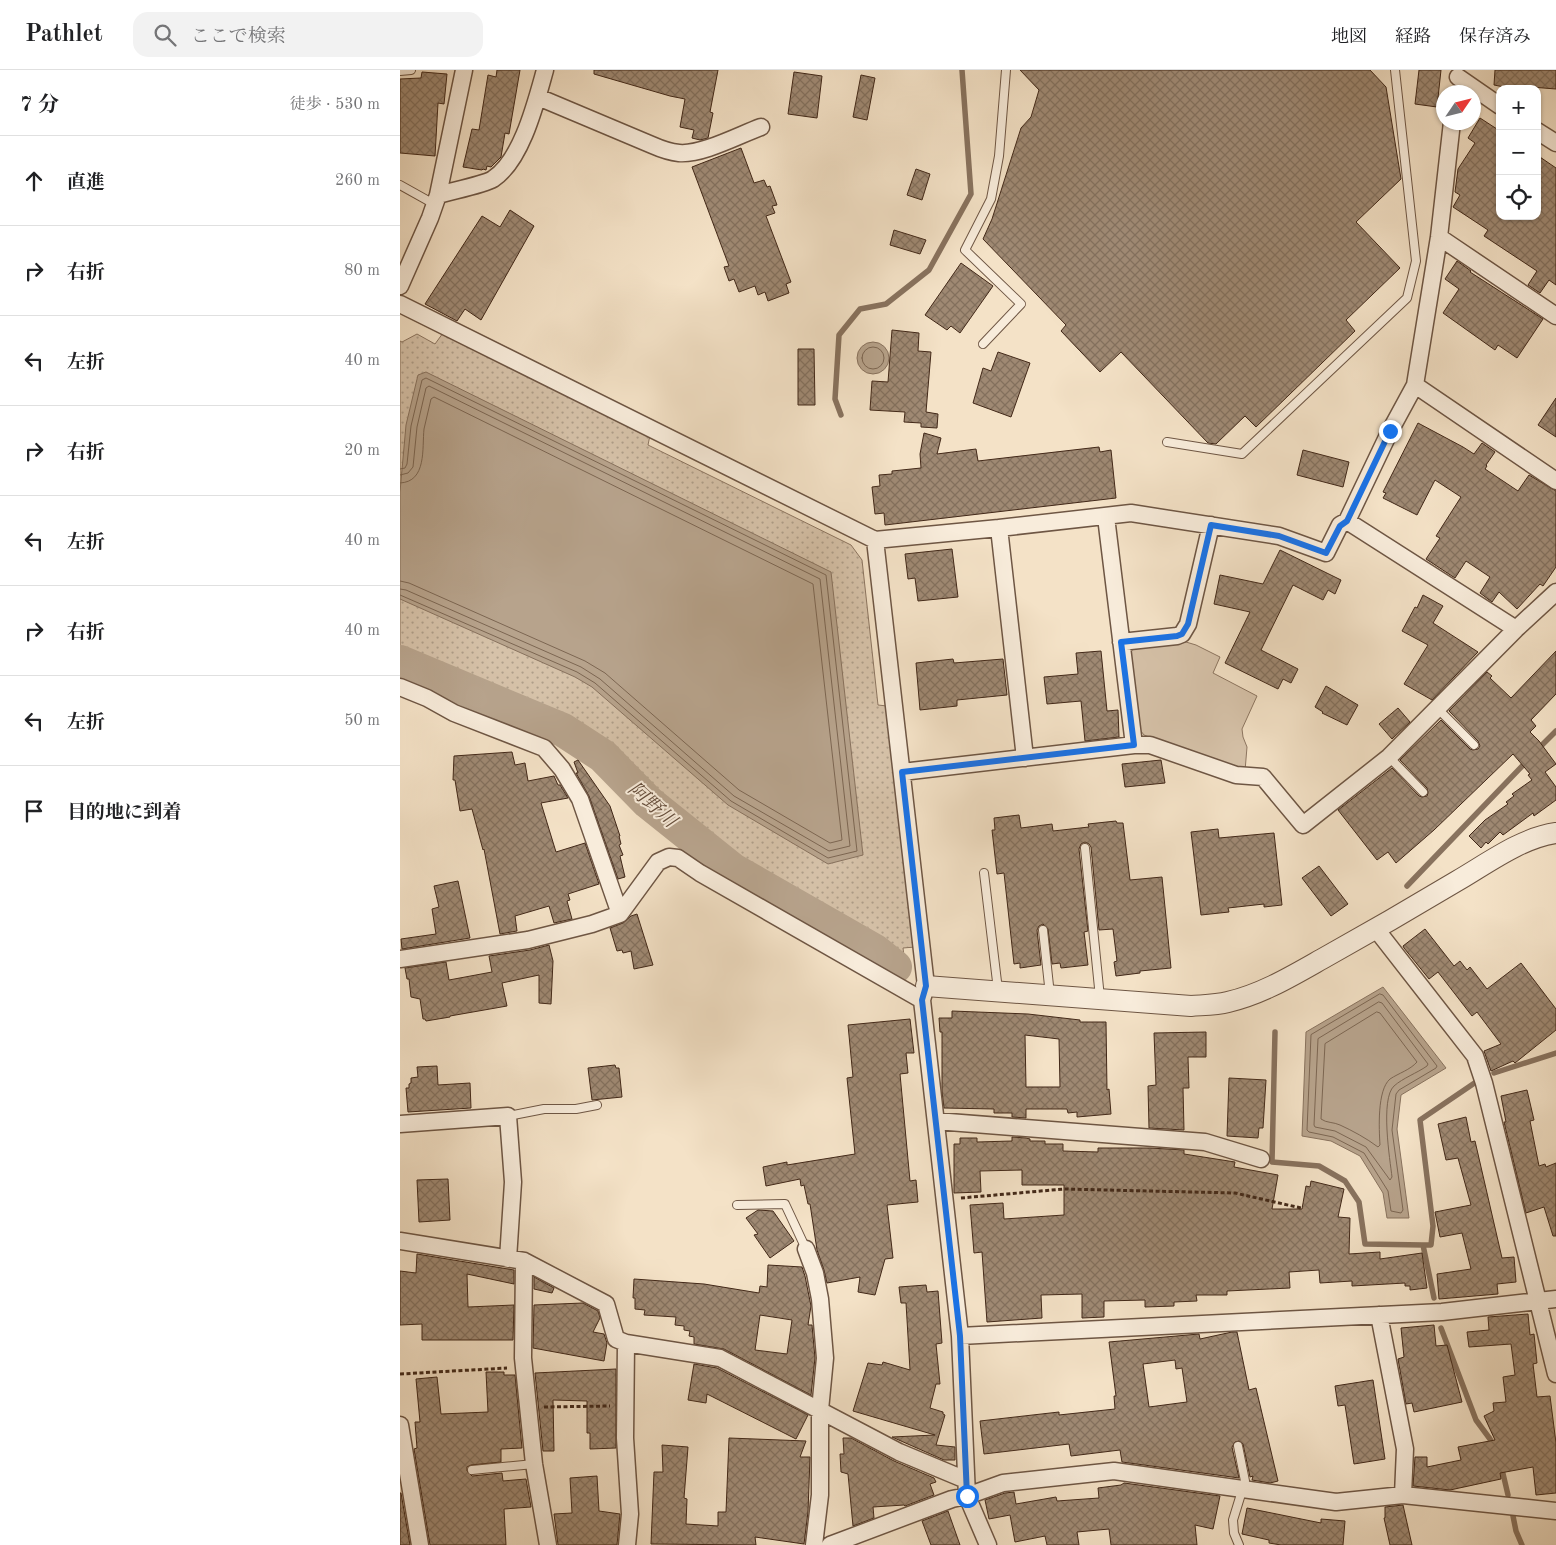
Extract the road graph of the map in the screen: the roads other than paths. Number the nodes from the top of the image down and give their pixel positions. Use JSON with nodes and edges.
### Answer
{"nodes":[{"id":1,"x":411,"y":70,"type":"edge"},
{"id":2,"x":463,"y":70,"type":"edge"},
{"id":3,"x":545,"y":70,"type":"edge"},
{"id":4,"x":1006,"y":70,"type":"edge"},
{"id":5,"x":1395,"y":70,"type":"edge"},
{"id":6,"x":400,"y":71,"type":"edge"},
{"id":7,"x":1458,"y":80,"type":"edge"},
{"id":8,"x":538,"y":97,"type":"junction"},
{"id":9,"x":1496,"y":104,"type":"edge"},
{"id":10,"x":761,"y":126,"type":"dead end"},
{"id":11,"x":1451,"y":130,"type":"edge"},
{"id":12,"x":1541,"y":134,"type":"edge"},
{"id":13,"x":1556,"y":144,"type":"edge"},
{"id":14,"x":400,"y":185,"type":"edge"},
{"id":15,"x":436,"y":200,"type":"junction"},
{"id":16,"x":1439,"y":238,"type":"junction"},
{"id":17,"x":400,"y":286,"type":"edge"},
{"id":18,"x":400,"y":304,"type":"edge"},
{"id":19,"x":1556,"y":316,"type":"edge"},
{"id":20,"x":983,"y":344,"type":"dead end"},
{"id":21,"x":1415,"y":384,"type":"junction"},
{"id":22,"x":1168,"y":442,"type":"dead end"},
{"id":23,"x":1556,"y":481,"type":"edge"},
{"id":24,"x":1106,"y":517,"type":"junction"},
{"id":25,"x":1347,"y":521,"type":"junction"},
{"id":26,"x":1211,"y":525,"type":"junction"},
{"id":27,"x":999,"y":528,"type":"junction"},
{"id":28,"x":875,"y":540,"type":"junction"},
{"id":29,"x":1556,"y":592,"type":"edge"},
{"id":30,"x":1516,"y":629,"type":"junction"},
{"id":31,"x":1121,"y":642,"type":"junction"},
{"id":32,"x":400,"y":687,"type":"edge"},
{"id":33,"x":1437,"y":708,"type":"junction"},
{"id":34,"x":1134,"y":745,"type":"junction"},
{"id":35,"x":1474,"y":745,"type":"dead end"},
{"id":36,"x":1389,"y":756,"type":"junction"},
{"id":37,"x":1024,"y":758,"type":"junction"},
{"id":38,"x":902,"y":772,"type":"junction"},
{"id":39,"x":1423,"y":792,"type":"dead end"},
{"id":40,"x":1556,"y":833,"type":"edge"},
{"id":41,"x":1085,"y":848,"type":"dead end"},
{"id":42,"x":984,"y":873,"type":"dead end"},
{"id":43,"x":620,"y":914,"type":"junction"},
{"id":44,"x":1376,"y":929,"type":"junction"},
{"id":45,"x":1043,"y":930,"type":"dead end"},
{"id":46,"x":400,"y":959,"type":"edge"},
{"id":47,"x":998,"y":992,"type":"junction"},
{"id":48,"x":924,"y":993,"type":"junction"},
{"id":49,"x":1050,"y":996,"type":"junction"},
{"id":50,"x":1100,"y":999,"type":"junction"},
{"id":51,"x":597,"y":1105,"type":"dead end"},
{"id":52,"x":508,"y":1116,"type":"junction"},
{"id":53,"x":936,"y":1121,"type":"junction"},
{"id":54,"x":400,"y":1124,"type":"edge"},
{"id":55,"x":1261,"y":1159,"type":"dead end"},
{"id":56,"x":737,"y":1205,"type":"dead end"},
{"id":57,"x":400,"y":1241,"type":"edge"},
{"id":58,"x":806,"y":1250,"type":"joint"},
{"id":59,"x":516,"y":1260,"type":"junction"},
{"id":60,"x":1556,"y":1299,"type":"edge"},
{"id":61,"x":1537,"y":1301,"type":"junction"},
{"id":62,"x":1379,"y":1315,"type":"junction"},
{"id":63,"x":960,"y":1336,"type":"junction"},
{"id":64,"x":626,"y":1344,"type":"junction"},
{"id":65,"x":1556,"y":1374,"type":"edge"},
{"id":66,"x":820,"y":1410,"type":"junction"},
{"id":67,"x":400,"y":1425,"type":"edge"},
{"id":68,"x":1238,"y":1446,"type":"dead end"},
{"id":69,"x":534,"y":1464,"type":"junction"},
{"id":70,"x":472,"y":1470,"type":"dead end"},
{"id":71,"x":967,"y":1488,"type":"junction"},
{"id":72,"x":1242,"y":1490,"type":"junction"},
{"id":73,"x":1403,"y":1495,"type":"junction"},
{"id":74,"x":1556,"y":1511,"type":"edge"},
{"id":75,"x":420,"y":1545,"type":"edge"},
{"id":76,"x":548,"y":1545,"type":"edge"},
{"id":77,"x":626,"y":1545,"type":"edge"},
{"id":78,"x":814,"y":1545,"type":"edge"},
{"id":79,"x":830,"y":1545,"type":"edge"},
{"id":80,"x":988,"y":1545,"type":"edge"},
{"id":81,"x":1239,"y":1545,"type":"edge"}],
"edges":[{"from":1,"to":6,"type":"lane"},
{"from":2,"to":15,"type":"street"},
{"from":3,"to":8,"type":"street"},
{"from":4,"to":20,"type":"lane"},
{"from":5,"to":22,"type":"lane"},
{"from":7,"to":9,"type":"street"},
{"from":8,"to":10,"type":"street"},
{"from":8,"to":15,"type":"street"},
{"from":11,"to":16,"type":"street"},
{"from":12,"to":13,"type":"street"},
{"from":14,"to":15,"type":"lane"},
{"from":15,"to":17,"type":"street"},
{"from":16,"to":19,"type":"street"},
{"from":16,"to":21,"type":"street"},
{"from":18,"to":28,"type":"street"},
{"from":21,"to":23,"type":"street"},
{"from":21,"to":25,"type":"street"},
{"from":24,"to":26,"type":"street"},
{"from":24,"to":27,"type":"street"},
{"from":24,"to":31,"type":"street"},
{"from":25,"to":26,"type":"street"},
{"from":25,"to":30,"type":"street"},
{"from":26,"to":31,"type":"street"},
{"from":27,"to":28,"type":"street"},
{"from":27,"to":37,"type":"street"},
{"from":28,"to":38,"type":"street"},
{"from":29,"to":30,"type":"street"},
{"from":30,"to":33,"type":"street"},
{"from":31,"to":34,"type":"street"},
{"from":32,"to":43,"type":"street"},
{"from":33,"to":35,"type":"lane"},
{"from":33,"to":36,"type":"street"},
{"from":34,"to":36,"type":"street"},
{"from":34,"to":37,"type":"street"},
{"from":36,"to":39,"type":"lane"},
{"from":37,"to":38,"type":"street"},
{"from":38,"to":48,"type":"street"},
{"from":40,"to":44,"type":"street"},
{"from":41,"to":50,"type":"lane"},
{"from":42,"to":47,"type":"lane"},
{"from":43,"to":46,"type":"street"},
{"from":43,"to":48,"type":"street"},
{"from":44,"to":50,"type":"street"},
{"from":44,"to":61,"type":"street"},
{"from":45,"to":49,"type":"lane"},
{"from":47,"to":48,"type":"street"},
{"from":47,"to":49,"type":"street"},
{"from":48,"to":53,"type":"street"},
{"from":49,"to":50,"type":"street"},
{"from":51,"to":52,"type":"lane"},
{"from":52,"to":54,"type":"street"},
{"from":52,"to":59,"type":"street"},
{"from":53,"to":55,"type":"street"},
{"from":53,"to":63,"type":"street"},
{"from":56,"to":58,"type":"lane"},
{"from":57,"to":59,"type":"street"},
{"from":58,"to":66,"type":"street"},
{"from":59,"to":64,"type":"street"},
{"from":59,"to":69,"type":"street"},
{"from":60,"to":61,"type":"street"},
{"from":61,"to":62,"type":"street"},
{"from":61,"to":65,"type":"street"},
{"from":62,"to":63,"type":"street"},
{"from":62,"to":73,"type":"street"},
{"from":63,"to":71,"type":"street"},
{"from":64,"to":66,"type":"street"},
{"from":64,"to":77,"type":"street"},
{"from":66,"to":71,"type":"street"},
{"from":66,"to":78,"type":"street"},
{"from":67,"to":75,"type":"street"},
{"from":68,"to":72,"type":"lane"},
{"from":69,"to":70,"type":"lane"},
{"from":69,"to":76,"type":"street"},
{"from":71,"to":72,"type":"street"},
{"from":71,"to":79,"type":"street"},
{"from":71,"to":80,"type":"street"},
{"from":72,"to":73,"type":"street"},
{"from":72,"to":81,"type":"lane"},
{"from":73,"to":74,"type":"street"}]}
